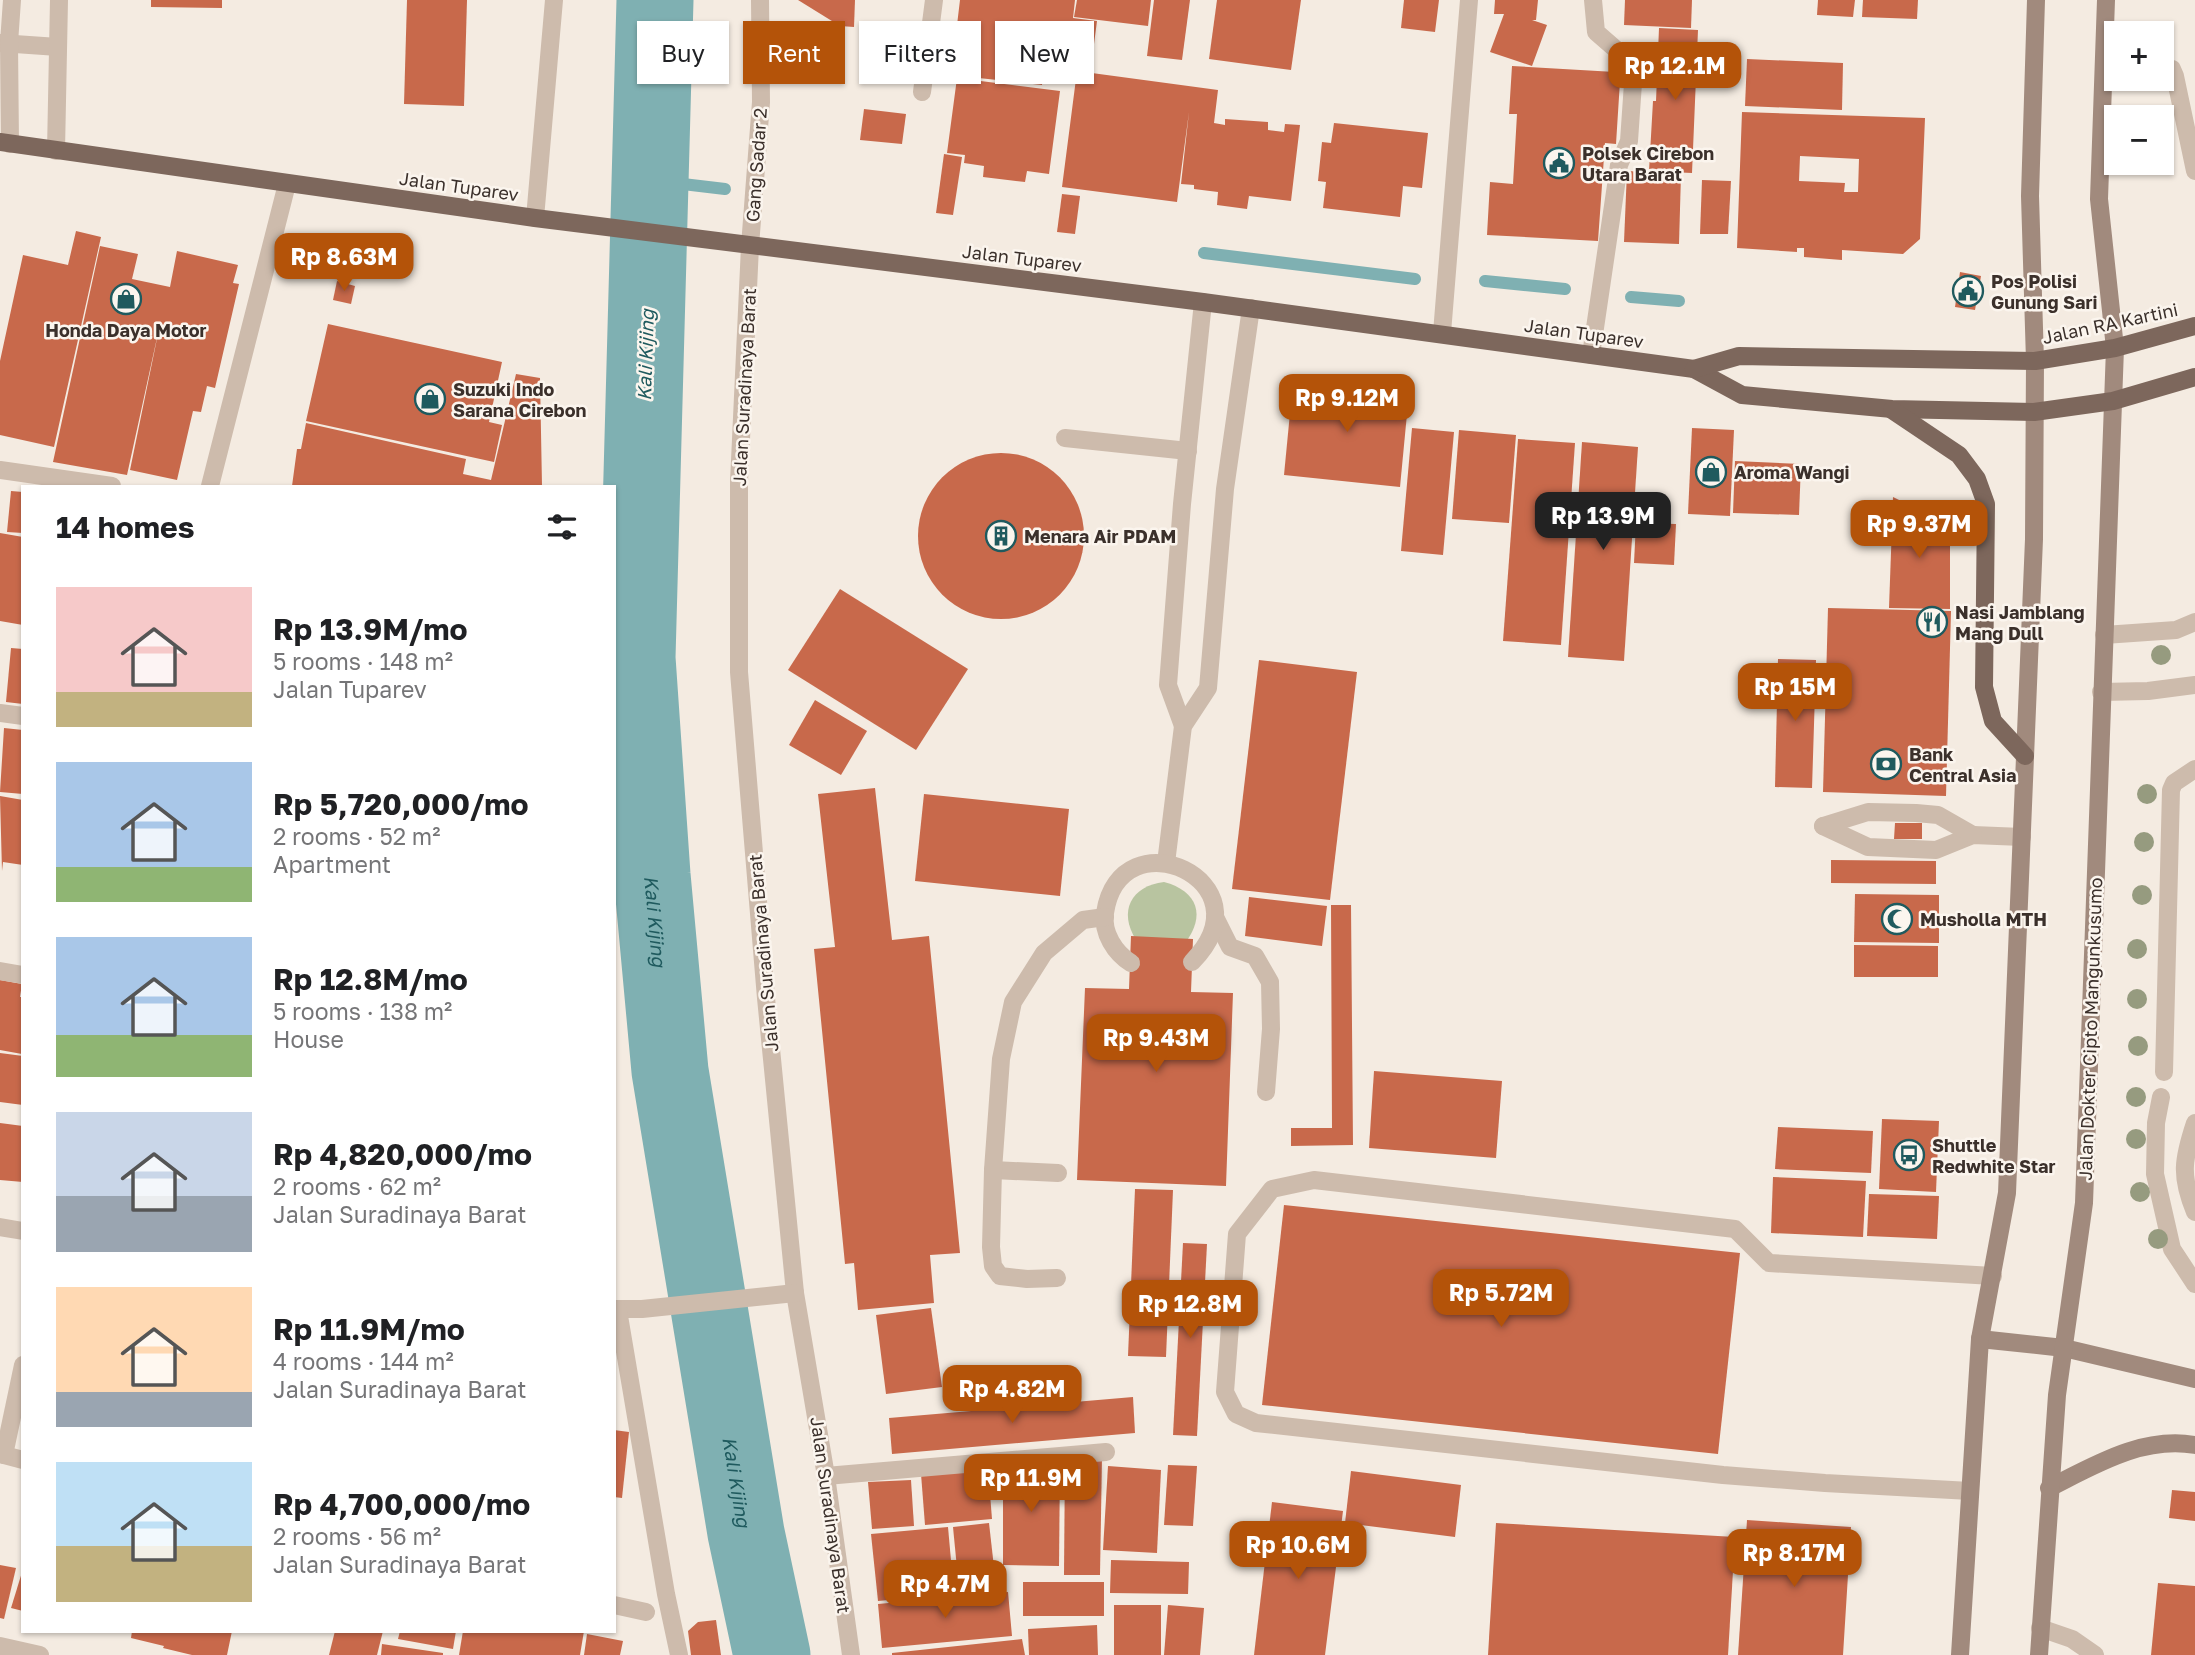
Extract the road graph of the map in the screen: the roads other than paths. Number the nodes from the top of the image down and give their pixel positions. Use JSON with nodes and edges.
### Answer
{"nodes":[{"id":1,"x":12,"y":0,"type":"edge"},
{"id":2,"x":59,"y":0,"type":"edge"},
{"id":3,"x":554,"y":0,"type":"edge"},
{"id":4,"x":760,"y":0,"type":"edge"},
{"id":5,"x":934,"y":0,"type":"edge"},
{"id":6,"x":1469,"y":0,"type":"edge"},
{"id":7,"x":1594,"y":0,"type":"edge"},
{"id":8,"x":2036,"y":0,"type":"edge"},
{"id":9,"x":2106,"y":0,"type":"edge"},
{"id":10,"x":2107,"y":21,"type":"edge"},
{"id":11,"x":5,"y":43,"type":"edge"},
{"id":12,"x":58,"y":47,"type":"junction"},
{"id":13,"x":2174,"y":74,"type":"edge"},
{"id":14,"x":2108,"y":91,"type":"edge"},
{"id":15,"x":922,"y":92,"type":"dead end"},
{"id":16,"x":5,"y":143,"type":"edge"},
{"id":17,"x":56,"y":151,"type":"junction"},
{"id":18,"x":2195,"y":171,"type":"edge"},
{"id":19,"x":287,"y":184,"type":"junction"},
{"id":20,"x":544,"y":219,"type":"junction"},
{"id":21,"x":750,"y":246,"type":"junction"},
{"id":22,"x":1203,"y":302,"type":"junction"},
{"id":23,"x":1251,"y":308,"type":"junction"},
{"id":24,"x":2195,"y":326,"type":"edge"},
{"id":25,"x":1442,"y":334,"type":"junction"},
{"id":26,"x":2115,"y":348,"type":"junction"},
{"id":27,"x":1591,"y":355,"type":"junction"},
{"id":28,"x":2035,"y":361,"type":"junction"},
{"id":29,"x":1694,"y":369,"type":"junction"},
{"id":30,"x":2195,"y":377,"type":"edge"},
{"id":31,"x":2113,"y":401,"type":"junction"},
{"id":32,"x":1892,"y":409,"type":"junction"},
{"id":33,"x":2034,"y":412,"type":"junction"},
{"id":34,"x":1065,"y":438,"type":"dead end"},
{"id":35,"x":1188,"y":451,"type":"junction"},
{"id":36,"x":0,"y":470,"type":"edge"},
{"id":37,"x":105,"y":485,"type":"edge"},
{"id":38,"x":210,"y":485,"type":"edge"},
{"id":39,"x":2195,"y":622,"type":"edge"},
{"id":40,"x":2104,"y":635,"type":"junction"},
{"id":41,"x":2195,"y":685,"type":"edge"},
{"id":42,"x":2102,"y":692,"type":"junction"},
{"id":43,"x":0,"y":713,"type":"edge"},
{"id":44,"x":21,"y":716,"type":"edge"},
{"id":45,"x":1183,"y":726,"type":"junction"},
{"id":46,"x":2025,"y":756,"type":"junction"},
{"id":47,"x":2195,"y":769,"type":"edge"},
{"id":48,"x":1973,"y":835,"type":"junction"},
{"id":49,"x":2022,"y":837,"type":"junction"},
{"id":50,"x":1166,"y":863,"type":"junction"},
{"id":51,"x":1215,"y":917,"type":"junction"},
{"id":52,"x":1105,"y":918,"type":"junction"},
{"id":53,"x":1192,"y":962,"type":"dead end"},
{"id":54,"x":1130,"y":963,"type":"dead end"},
{"id":55,"x":0,"y":971,"type":"edge"},
{"id":56,"x":21,"y":975,"type":"edge"},
{"id":57,"x":2164,"y":1072,"type":"dead end"},
{"id":58,"x":1266,"y":1092,"type":"dead end"},
{"id":59,"x":2161,"y":1097,"type":"dead end"},
{"id":60,"x":2195,"y":1123,"type":"edge"},
{"id":61,"x":993,"y":1170,"type":"junction"},
{"id":62,"x":1058,"y":1173,"type":"dead end"},
{"id":63,"x":2195,"y":1212,"type":"edge"},
{"id":64,"x":0,"y":1227,"type":"edge"},
{"id":65,"x":21,"y":1231,"type":"edge"},
{"id":66,"x":1993,"y":1276,"type":"junction"},
{"id":67,"x":1058,"y":1278,"type":"dead end"},
{"id":68,"x":2195,"y":1284,"type":"edge"},
{"id":69,"x":792,"y":1294,"type":"junction"},
{"id":70,"x":616,"y":1310,"type":"edge"},
{"id":71,"x":1980,"y":1339,"type":"junction"},
{"id":72,"x":2064,"y":1348,"type":"junction"},
{"id":73,"x":21,"y":1374,"type":"edge"},
{"id":74,"x":2195,"y":1379,"type":"edge"},
{"id":75,"x":2195,"y":1445,"type":"edge"},
{"id":76,"x":1106,"y":1452,"type":"dead end"},
{"id":77,"x":2,"y":1455,"type":"edge"},
{"id":78,"x":21,"y":1460,"type":"edge"},
{"id":79,"x":826,"y":1476,"type":"junction"},
{"id":80,"x":2049,"y":1488,"type":"junction"},
{"id":81,"x":1970,"y":1491,"type":"junction"},
{"id":82,"x":616,"y":1605,"type":"edge"},
{"id":83,"x":646,"y":1612,"type":"dead end"},
{"id":84,"x":2040,"y":1628,"type":"junction"},
{"id":85,"x":0,"y":1646,"type":"edge"},
{"id":86,"x":40,"y":1655,"type":"edge"},
{"id":87,"x":680,"y":1655,"type":"edge"},
{"id":88,"x":851,"y":1655,"type":"edge"},
{"id":89,"x":1960,"y":1655,"type":"edge"},
{"id":90,"x":2039,"y":1655,"type":"edge"},
{"id":91,"x":2095,"y":1655,"type":"edge"}],
"edges":[{"from":1,"to":11,"type":"street"},
{"from":2,"to":12,"type":"street"},
{"from":3,"to":20,"type":"street"},
{"from":4,"to":21,"type":"street","name":"Gang Sadar 2"},
{"from":5,"to":15,"type":"street"},
{"from":6,"to":25,"type":"street"},
{"from":7,"to":27,"type":"street"},
{"from":8,"to":28,"type":"main road"},
{"from":9,"to":10,"type":"main road","name":"Jalan Dokter Cipto Mangunkusumo"},
{"from":11,"to":12,"type":"street"},
{"from":11,"to":16,"type":"street"},
{"from":12,"to":17,"type":"street"},
{"from":13,"to":18,"type":"street"},
{"from":14,"to":26,"type":"main road","name":"Jalan Dokter Cipto Mangunkusumo"},
{"from":16,"to":17,"type":"main road","name":"Jalan Tuparev"},
{"from":17,"to":19,"type":"main road","name":"Jalan Tuparev"},
{"from":19,"to":20,"type":"main road","name":"Jalan Tuparev"},
{"from":19,"to":38,"type":"street"},
{"from":20,"to":21,"type":"main road","name":"Jalan Tuparev"},
{"from":21,"to":22,"type":"main road","name":"Jalan Tuparev"},
{"from":21,"to":69,"type":"street","name":"Jalan Suradinaya Barat"},
{"from":22,"to":23,"type":"main road","name":"Jalan Tuparev"},
{"from":22,"to":35,"type":"street"},
{"from":23,"to":25,"type":"main road","name":"Jalan Tuparev"},
{"from":23,"to":45,"type":"street"},
{"from":24,"to":26,"type":"main road","name":"Jalan RA Kartini"},
{"from":25,"to":27,"type":"main road","name":"Jalan Tuparev"},
{"from":26,"to":28,"type":"main road","name":"Jalan RA Kartini"},
{"from":26,"to":31,"type":"main road","name":"Jalan Dokter Cipto Mangunkusumo"},
{"from":27,"to":29,"type":"main road","name":"Jalan Tuparev"},
{"from":28,"to":29,"type":"main road","name":"Jalan RA Kartini"},
{"from":28,"to":33,"type":"main road"},
{"from":29,"to":32,"type":"main road","name":"Jalan Tuparev"},
{"from":30,"to":31,"type":"main road"},
{"from":31,"to":33,"type":"main road"},
{"from":31,"to":40,"type":"main road","name":"Jalan Dokter Cipto Mangunkusumo"},
{"from":32,"to":33,"type":"main road","name":"Jalan Tuparev"},
{"from":32,"to":46,"type":"main road"},
{"from":33,"to":46,"type":"main road"},
{"from":34,"to":35,"type":"street"},
{"from":35,"to":45,"type":"street"},
{"from":36,"to":37,"type":"street"},
{"from":39,"to":40,"type":"street"},
{"from":40,"to":42,"type":"main road","name":"Jalan Dokter Cipto Mangunkusumo"},
{"from":41,"to":42,"type":"street"},
{"from":42,"to":72,"type":"main road","name":"Jalan Dokter Cipto Mangunkusumo"},
{"from":43,"to":44,"type":"street"},
{"from":45,"to":50,"type":"street"},
{"from":46,"to":49,"type":"main road"},
{"from":47,"to":57,"type":"street"},
{"from":48,"to":48,"type":"street"},
{"from":48,"to":49,"type":"street"},
{"from":49,"to":66,"type":"main road"},
{"from":50,"to":51,"type":"street"},
{"from":50,"to":52,"type":"street"},
{"from":51,"to":53,"type":"street"},
{"from":51,"to":58,"type":"street"},
{"from":52,"to":54,"type":"street"},
{"from":52,"to":61,"type":"street"},
{"from":55,"to":56,"type":"street"},
{"from":59,"to":68,"type":"street"},
{"from":60,"to":63,"type":"street"},
{"from":61,"to":62,"type":"street"},
{"from":61,"to":67,"type":"street"},
{"from":64,"to":65,"type":"street"},
{"from":66,"to":71,"type":"main road"},
{"from":66,"to":81,"type":"street"},
{"from":69,"to":70,"type":"street"},
{"from":69,"to":79,"type":"street","name":"Jalan Suradinaya Barat"},
{"from":70,"to":87,"type":"street"},
{"from":71,"to":72,"type":"main road"},
{"from":71,"to":81,"type":"main road"},
{"from":72,"to":74,"type":"main road"},
{"from":72,"to":80,"type":"main road","name":"Jalan Dokter Cipto Mangunkusumo"},
{"from":73,"to":77,"type":"street"},
{"from":75,"to":80,"type":"main road"},
{"from":76,"to":79,"type":"street"},
{"from":77,"to":78,"type":"street"},
{"from":79,"to":88,"type":"street","name":"Jalan Suradinaya Barat"},
{"from":80,"to":84,"type":"main road","name":"Jalan Dokter Cipto Mangunkusumo"},
{"from":81,"to":89,"type":"main road"},
{"from":82,"to":83,"type":"street"},
{"from":84,"to":90,"type":"main road","name":"Jalan Dokter Cipto Mangunkusumo"},
{"from":84,"to":91,"type":"street"},
{"from":85,"to":86,"type":"street"}]}
